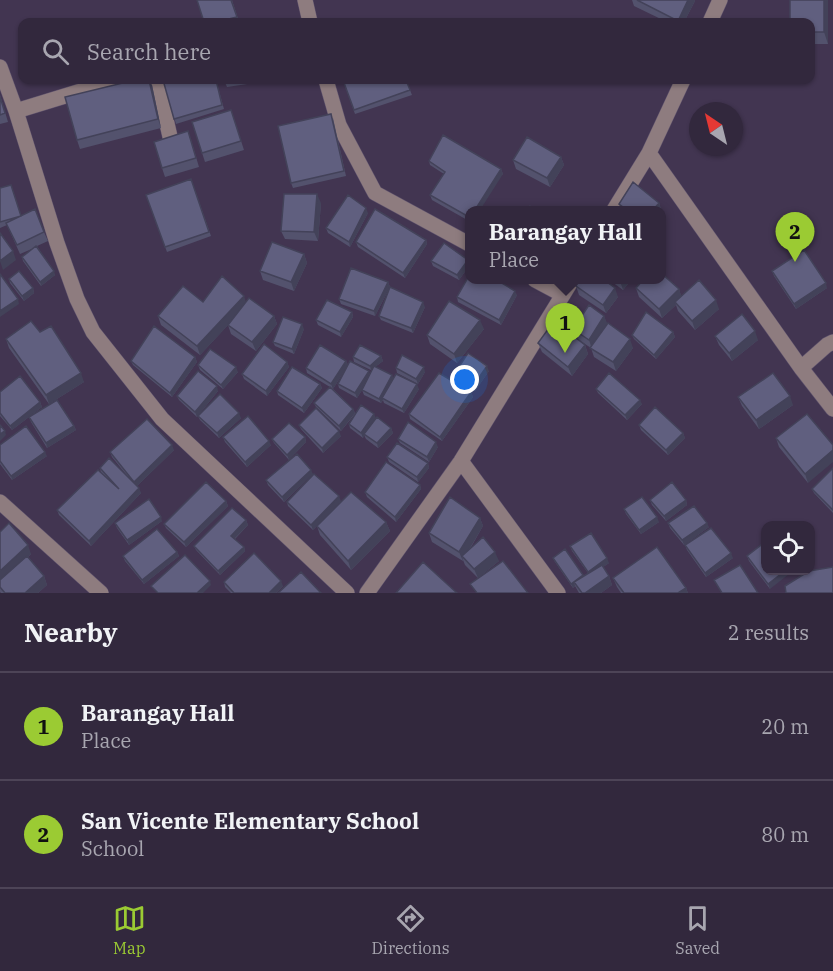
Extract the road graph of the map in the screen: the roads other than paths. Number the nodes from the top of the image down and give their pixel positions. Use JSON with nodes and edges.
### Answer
{"nodes":[{"id":1,"x":305,"y":0,"type":"edge"},
{"id":2,"x":720,"y":0,"type":"edge"},
{"id":3,"x":309,"y":18,"type":"edge"},
{"id":4,"x":712,"y":18,"type":"edge"},
{"id":5,"x":0,"y":67,"type":"edge"},
{"id":6,"x":104,"y":84,"type":"edge"},
{"id":7,"x":158,"y":84,"type":"edge"},
{"id":8,"x":327,"y":84,"type":"edge"},
{"id":9,"x":681,"y":84,"type":"edge"},
{"id":10,"x":16,"y":111,"type":"junction"},
{"id":11,"x":171,"y":141,"type":"edge"},
{"id":12,"x":649,"y":153,"type":"junction"},
{"id":13,"x":616,"y":206,"type":"edge"},
{"id":14,"x":465,"y":242,"type":"edge"},
{"id":15,"x":544,"y":284,"type":"edge"},
{"id":16,"x":569,"y":284,"type":"edge"},
{"id":17,"x":563,"y":295,"type":"junction"},
{"id":18,"x":833,"y":342,"type":"edge"},
{"id":19,"x":801,"y":368,"type":"junction"},
{"id":20,"x":833,"y":409,"type":"edge"},
{"id":21,"x":461,"y":461,"type":"junction"},
{"id":22,"x":0,"y":502,"type":"edge"},
{"id":23,"x":101,"y":593,"type":"edge"},
{"id":24,"x":347,"y":593,"type":"edge"},
{"id":25,"x":368,"y":593,"type":"edge"},
{"id":26,"x":558,"y":593,"type":"edge"}],
"edges":[{"from":1,"to":3,"type":"street"},
{"from":2,"to":4,"type":"street"},
{"from":5,"to":10,"type":"street"},
{"from":6,"to":10,"type":"street"},
{"from":7,"to":11,"type":"street"},
{"from":8,"to":14,"type":"street"},
{"from":9,"to":12,"type":"street"},
{"from":10,"to":24,"type":"street"},
{"from":12,"to":13,"type":"street"},
{"from":12,"to":19,"type":"street"},
{"from":15,"to":17,"type":"street"},
{"from":16,"to":17,"type":"street"},
{"from":17,"to":21,"type":"street"},
{"from":18,"to":19,"type":"street"},
{"from":19,"to":20,"type":"street"},
{"from":21,"to":25,"type":"street"},
{"from":21,"to":26,"type":"street"},
{"from":22,"to":23,"type":"street"}]}
